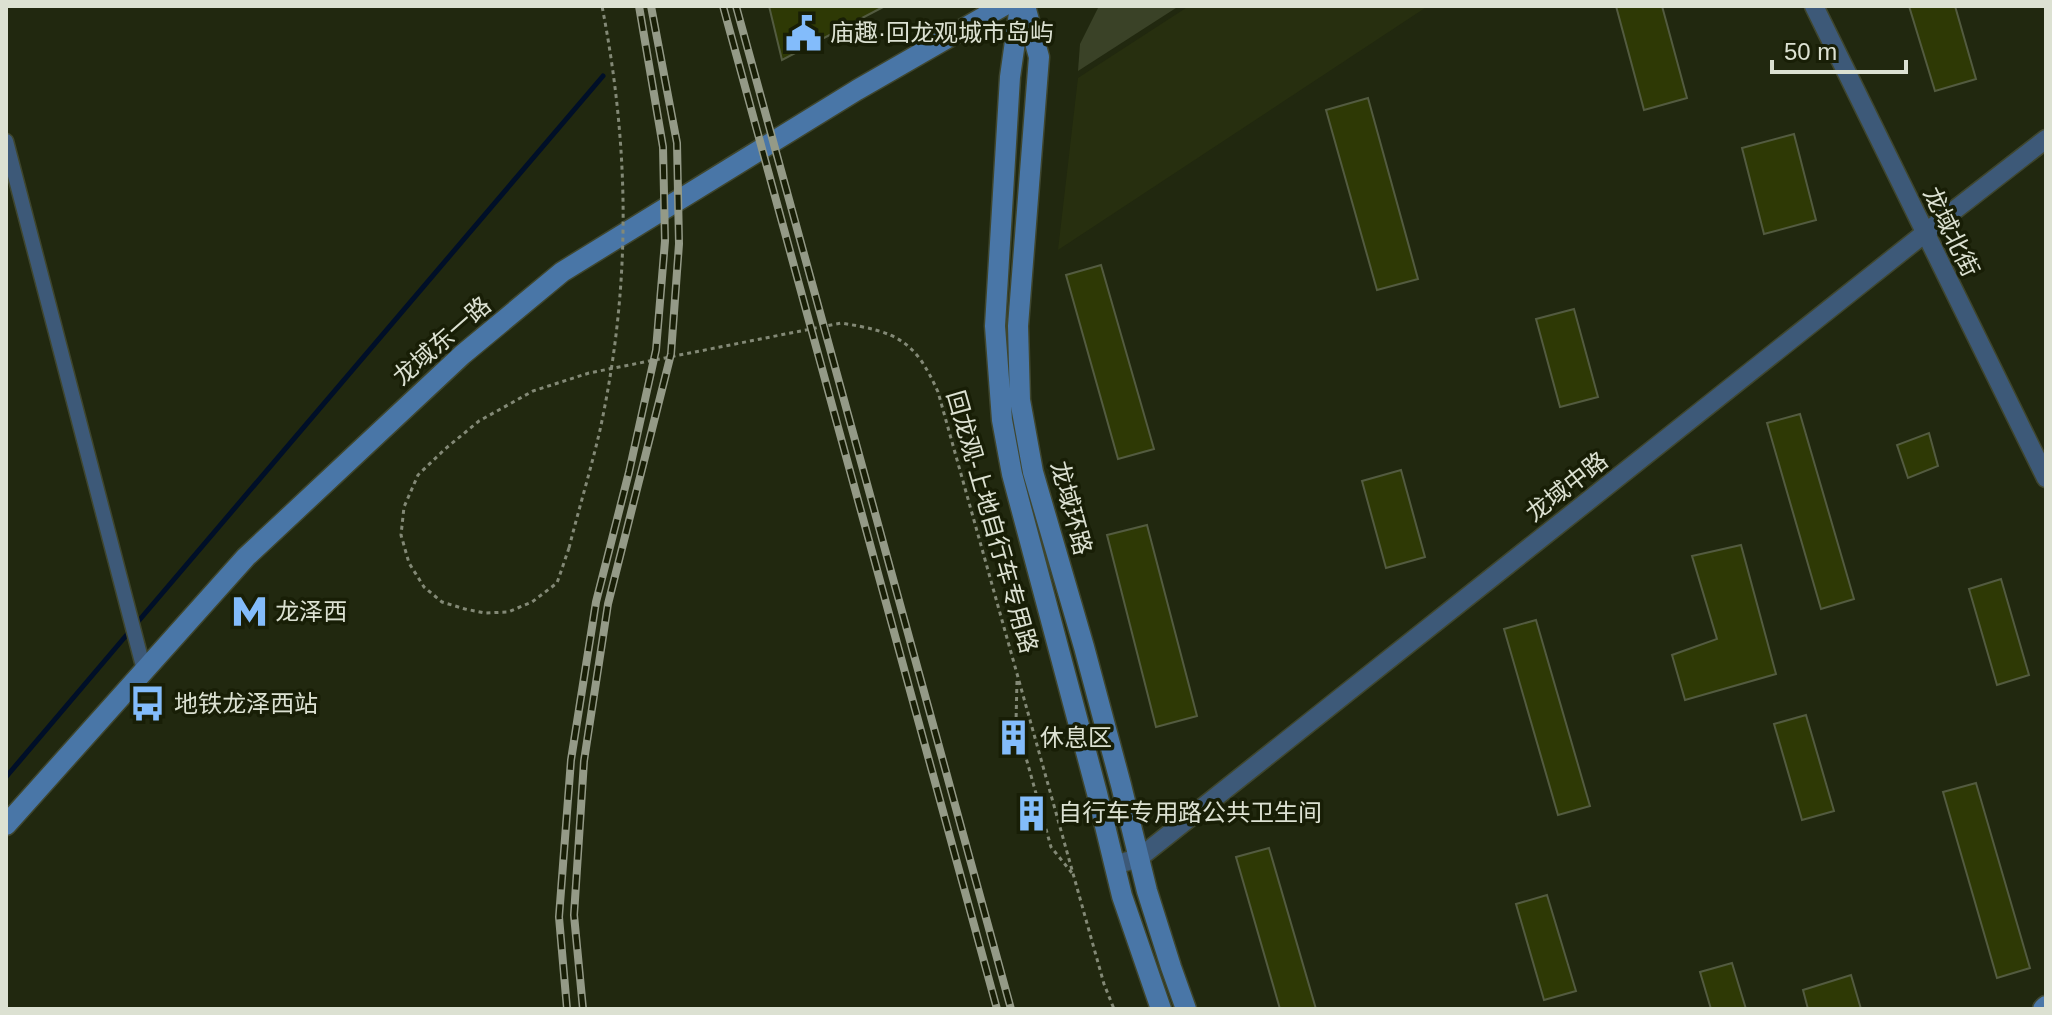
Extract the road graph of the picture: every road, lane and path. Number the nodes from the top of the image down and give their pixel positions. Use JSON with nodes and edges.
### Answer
{"nodes":[{"id":1,"x":602,"y":6,"type":"edge"},
{"id":2,"x":1003,"y":6,"type":"edge"},
{"id":3,"x":1022,"y":6,"type":"edge"},
{"id":4,"x":1814,"y":6,"type":"edge"},
{"id":5,"x":2046,"y":139,"type":"edge"},
{"id":6,"x":6,"y":141,"type":"edge"},
{"id":7,"x":1925,"y":233,"type":"junction"},
{"id":8,"x":2046,"y":478,"type":"edge"},
{"id":9,"x":144,"y":670,"type":"junction"},
{"id":10,"x":1017,"y":675,"type":"junction"},
{"id":11,"x":6,"y":825,"type":"edge"},
{"id":12,"x":1139,"y":858,"type":"junction"},
{"id":13,"x":1114,"y":865,"type":"junction"},
{"id":14,"x":1074,"y":876,"type":"junction"},
{"id":15,"x":1114,"y":1009,"type":"edge"},
{"id":16,"x":1161,"y":1009,"type":"edge"},
{"id":17,"x":1186,"y":1009,"type":"edge"}],
"edges":[{"from":1,"to":10,"type":"path","name":"回龙观-上地自行车专用路","bridge":true},
{"from":2,"to":9,"type":"main road","name":"龙域东一路"},
{"from":3,"to":12,"type":"main road","name":"龙域环路"},
{"from":3,"to":13,"type":"main road","name":"龙域环路"},
{"from":4,"to":7,"type":"street","name":"龙域北街"},
{"from":5,"to":7,"type":"street","name":"龙域中路"},
{"from":6,"to":9,"type":"street"},
{"from":7,"to":8,"type":"street","name":"龙域北街"},
{"from":7,"to":12,"type":"street","name":"龙域中路"},
{"from":9,"to":11,"type":"main road","name":"龙域东一路"},
{"from":10,"to":14,"type":"path","name":"回龙观-上地自行车专用路"},
{"from":10,"to":14,"type":"path"},
{"from":12,"to":13,"type":"street","name":"龙域中路"},
{"from":12,"to":17,"type":"main road","name":"龙域环路"},
{"from":13,"to":16,"type":"main road","name":"龙域环路"},
{"from":14,"to":15,"type":"path","name":"回龙观-上地自行车专用路"}]}
